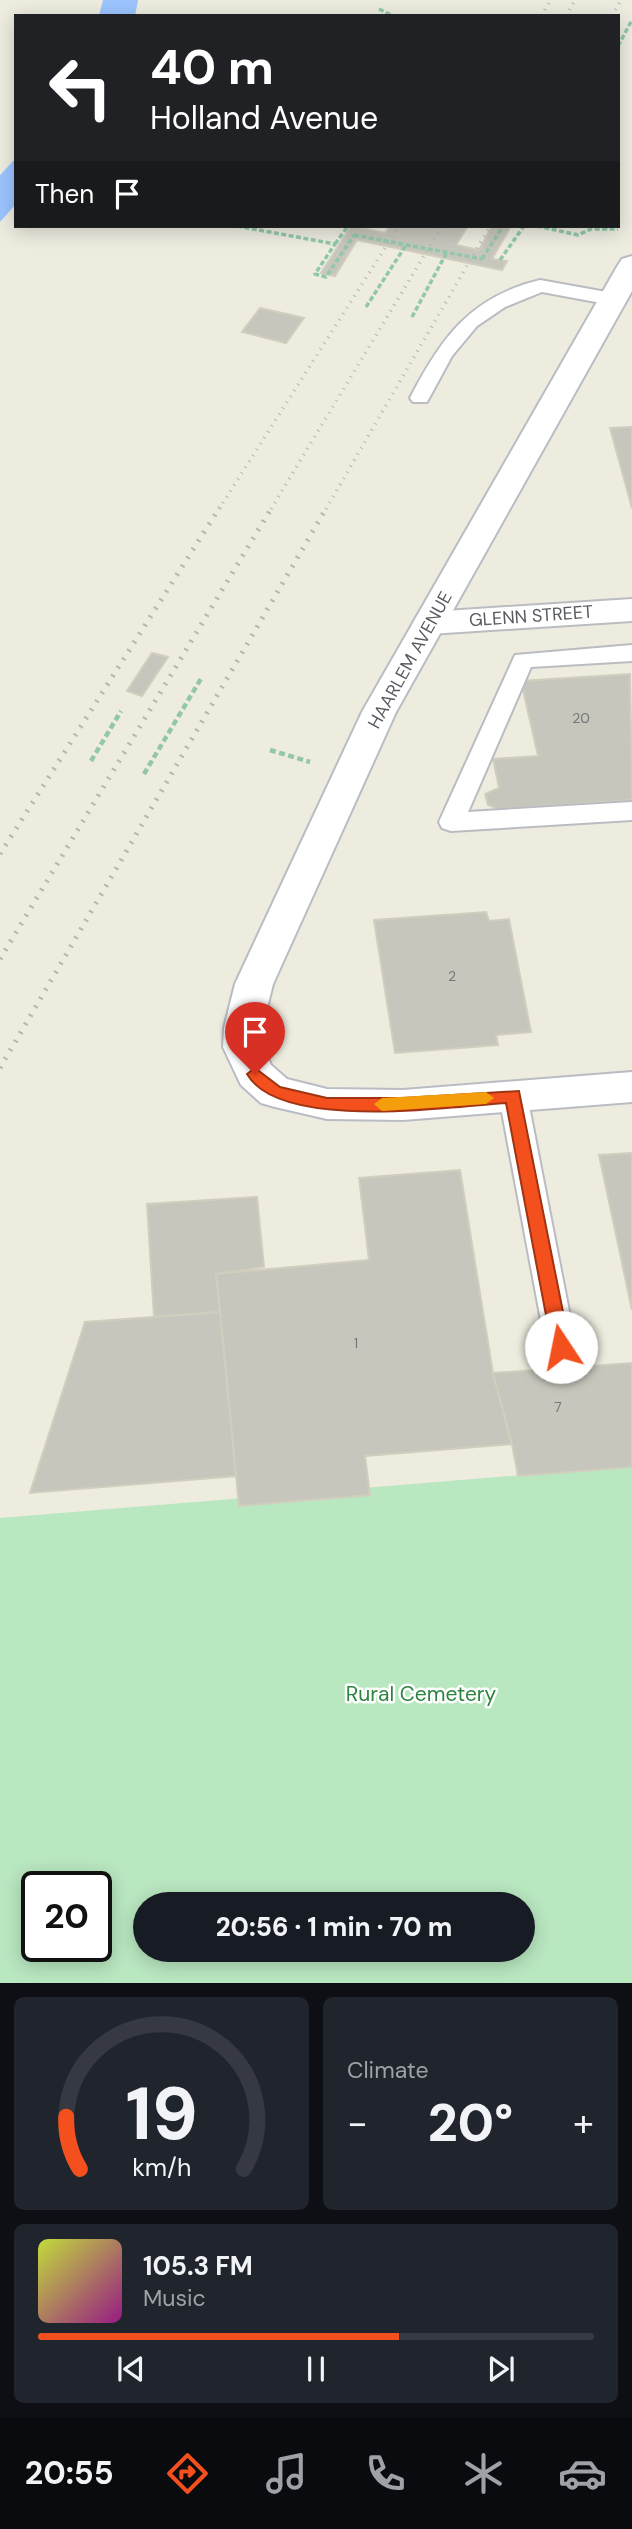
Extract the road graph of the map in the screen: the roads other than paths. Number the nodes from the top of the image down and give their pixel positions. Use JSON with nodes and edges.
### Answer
{"nodes":[{"id":1,"x":632,"y":265,"type":"edge"},
{"id":2,"x":612,"y":299,"type":"junction"},
{"id":3,"x":420,"y":398,"type":"dead end"},
{"id":4,"x":632,"y":610,"type":"edge"},
{"id":5,"x":430,"y":623,"type":"junction"},
{"id":6,"x":632,"y":653,"type":"edge"},
{"id":7,"x":632,"y":810,"type":"edge"},
{"id":8,"x":632,"y":1087,"type":"edge"},
{"id":9,"x":513,"y":1096,"type":"junction"},
{"id":10,"x":561,"y":1347,"type":"dead end"}],
"edges":[{"from":1,"to":2,"type":"street","name":"HAARLEM AVENUE"},
{"from":2,"to":3,"type":"lane"},
{"from":2,"to":5,"type":"street","name":"HAARLEM AVENUE"},
{"from":4,"to":5,"type":"street","name":"GLENN STREET"},
{"from":5,"to":9,"type":"street","name":"HAARLEM AVENUE"},
{"from":6,"to":7,"type":"lane"},
{"from":8,"to":9,"type":"street"},
{"from":9,"to":10,"type":"lane"}]}
